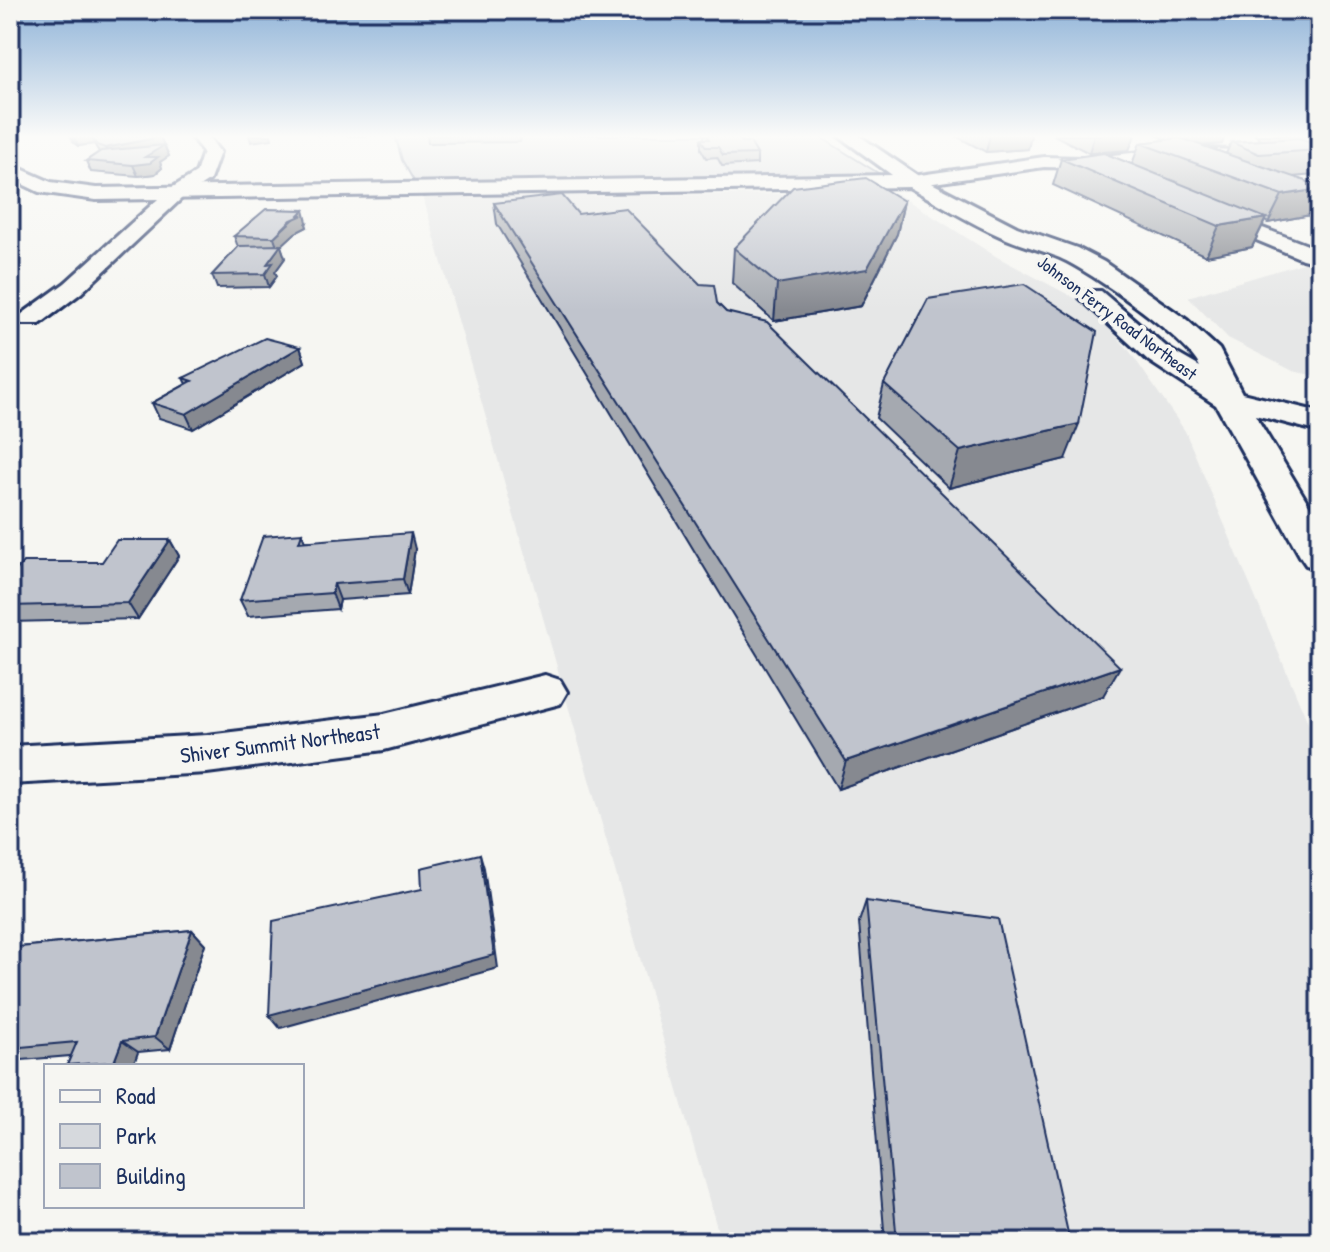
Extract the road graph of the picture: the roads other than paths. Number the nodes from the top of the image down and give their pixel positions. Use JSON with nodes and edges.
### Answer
{"nodes":[{"id":1,"x":144,"y":193,"type":"edge"},
{"id":2,"x":208,"y":193,"type":"edge"},
{"id":3,"x":936,"y":193,"type":"edge"},
{"id":4,"x":175,"y":194,"type":"junction"},
{"id":5,"x":1185,"y":204,"type":"edge"},
{"id":6,"x":1310,"y":254,"type":"dead end"},
{"id":7,"x":31,"y":319,"type":"dead end"},
{"id":8,"x":1320,"y":392,"type":"edge"},
{"id":9,"x":1229,"y":399,"type":"junction"},
{"id":10,"x":1320,"y":422,"type":"edge"},
{"id":11,"x":1320,"y":556,"type":"edge"},
{"id":12,"x":545,"y":692,"type":"dead end"},
{"id":13,"x":10,"y":765,"type":"edge"}],
"edges":[{"from":1,"to":4,"type":"street"},
{"from":2,"to":4,"type":"street"},
{"from":3,"to":9,"type":"street","name":"Johnson Ferry Road Northeast"},
{"from":4,"to":7,"type":"street"},
{"from":5,"to":6,"type":"street"},
{"from":8,"to":9,"type":"street"},
{"from":9,"to":10,"type":"street"},
{"from":9,"to":11,"type":"street","name":"Johnson Ferry Road Northeast"},
{"from":12,"to":13,"type":"street","name":"Shiver Summit Northeast"}]}
